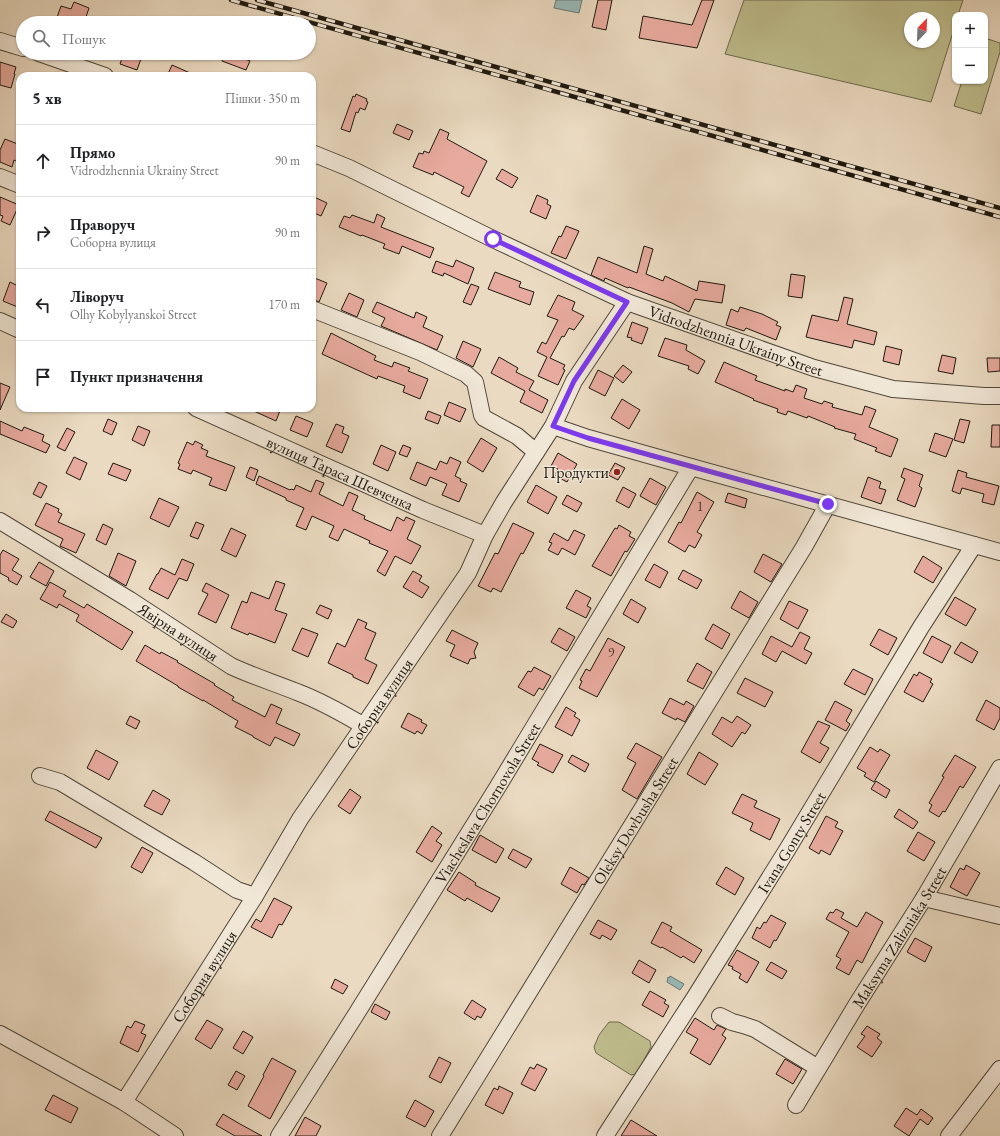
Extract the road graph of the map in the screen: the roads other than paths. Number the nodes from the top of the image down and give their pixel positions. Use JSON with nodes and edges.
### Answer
{"nodes":[{"id":1,"x":0,"y":41,"type":"edge"},
{"id":2,"x":16,"y":46,"type":"edge"},
{"id":3,"x":59,"y":60,"type":"edge"},
{"id":4,"x":94,"y":72,"type":"edge"},
{"id":5,"x":316,"y":155,"type":"edge"},
{"id":6,"x":0,"y":177,"type":"edge"},
{"id":7,"x":16,"y":183,"type":"edge"},
{"id":8,"x":627,"y":302,"type":"junction"},
{"id":9,"x":316,"y":311,"type":"edge"},
{"id":10,"x":0,"y":321,"type":"edge"},
{"id":11,"x":16,"y":328,"type":"edge"},
{"id":12,"x":1000,"y":396,"type":"edge"},
{"id":13,"x":205,"y":412,"type":"edge"},
{"id":14,"x":553,"y":426,"type":"junction"},
{"id":15,"x":536,"y":452,"type":"junction"},
{"id":16,"x":691,"y":467,"type":"junction"},
{"id":17,"x":828,"y":504,"type":"junction"},
{"id":18,"x":0,"y":521,"type":"edge"},
{"id":19,"x":485,"y":535,"type":"junction"},
{"id":20,"x":974,"y":545,"type":"junction"},
{"id":21,"x":1000,"y":552,"type":"edge"},
{"id":22,"x":364,"y":726,"type":"junction"},
{"id":23,"x":1000,"y":768,"type":"edge"},
{"id":24,"x":40,"y":776,"type":"dead end"},
{"id":25,"x":255,"y":896,"type":"junction"},
{"id":26,"x":924,"y":898,"type":"junction"},
{"id":27,"x":1000,"y":916,"type":"edge"},
{"id":28,"x":720,"y":1016,"type":"dead end"},
{"id":29,"x":0,"y":1034,"type":"edge"},
{"id":30,"x":818,"y":1068,"type":"junction"},
{"id":31,"x":1000,"y":1069,"type":"edge"},
{"id":32,"x":124,"y":1102,"type":"junction"},
{"id":33,"x":796,"y":1105,"type":"dead end"},
{"id":34,"x":175,"y":1136,"type":"edge"},
{"id":35,"x":279,"y":1136,"type":"edge"},
{"id":36,"x":440,"y":1136,"type":"edge"},
{"id":37,"x":605,"y":1136,"type":"edge"},
{"id":38,"x":949,"y":1136,"type":"edge"}],
"edges":[{"from":1,"to":2,"type":"street"},
{"from":3,"to":4,"type":"street"},
{"from":5,"to":8,"type":"street","name":"Vidrodzhennia Ukrainy Street"},
{"from":6,"to":7,"type":"street"},
{"from":8,"to":12,"type":"street","name":"Vidrodzhennia Ukrainy Street"},
{"from":8,"to":14,"type":"street","name":"Соборна вулиця"},
{"from":9,"to":15,"type":"street"},
{"from":10,"to":11,"type":"street"},
{"from":13,"to":19,"type":"street","name":"вулиця Тараса Шевченка"},
{"from":14,"to":15,"type":"street","name":"Соборна вулиця"},
{"from":14,"to":16,"type":"street"},
{"from":15,"to":19,"type":"street","name":"Соборна вулиця"},
{"from":16,"to":17,"type":"street"},
{"from":16,"to":35,"type":"street","name":"Viacheslava Chornovola Street"},
{"from":17,"to":20,"type":"street"},
{"from":17,"to":36,"type":"street","name":"Oleksy Dovbusha Street"},
{"from":18,"to":22,"type":"street","name":"Явірна вулиця"},
{"from":19,"to":22,"type":"street","name":"Соборна вулиця"},
{"from":20,"to":21,"type":"street"},
{"from":20,"to":37,"type":"street","name":"Ivana Gonty Street"},
{"from":22,"to":25,"type":"street","name":"Соборна вулиця"},
{"from":23,"to":26,"type":"street","name":"Maksyma Zalizniaka Street"},
{"from":24,"to":25,"type":"street"},
{"from":25,"to":32,"type":"street","name":"Соборна вулиця"},
{"from":26,"to":27,"type":"street"},
{"from":26,"to":30,"type":"street","name":"Maksyma Zalizniaka Street"},
{"from":28,"to":30,"type":"street"},
{"from":29,"to":32,"type":"street"},
{"from":30,"to":33,"type":"street","name":"Maksyma Zalizniaka Street"},
{"from":31,"to":38,"type":"street"},
{"from":32,"to":34,"type":"street"}]}
